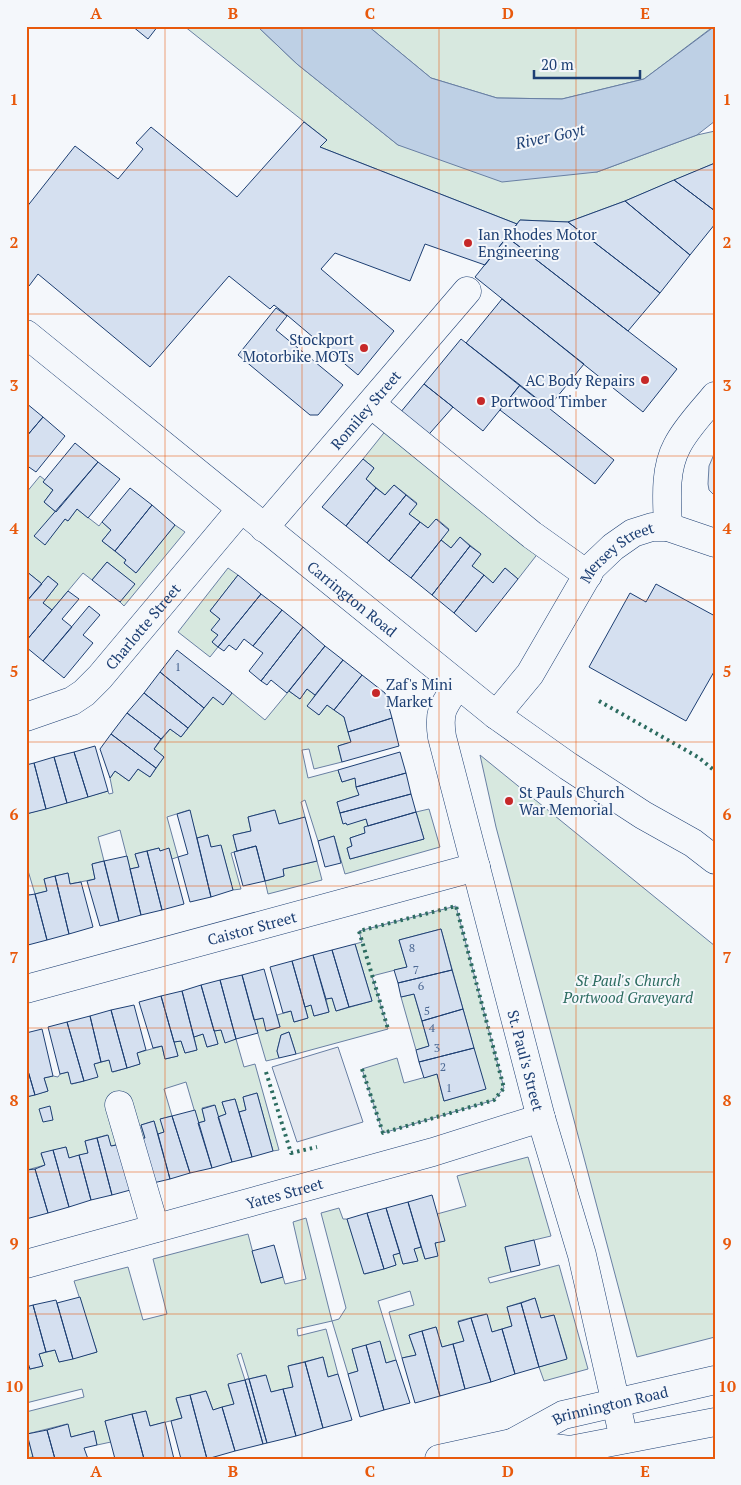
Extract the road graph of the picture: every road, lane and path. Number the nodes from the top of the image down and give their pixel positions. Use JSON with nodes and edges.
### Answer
{"nodes":[{"id":1,"x":467,"y":291,"type":"dead end"},
{"id":2,"x":26,"y":334,"type":"edge"},
{"id":3,"x":715,"y":396,"type":"edge"},
{"id":4,"x":371,"y":404,"type":"junction"},
{"id":5,"x":241,"y":509,"type":"junction"},
{"id":6,"x":668,"y":527,"type":"junction"},
{"id":7,"x":264,"y":528,"type":"junction"},
{"id":8,"x":715,"y":543,"type":"edge"},
{"id":9,"x":588,"y":575,"type":"junction"},
{"id":10,"x":458,"y":686,"type":"junction"},
{"id":11,"x":27,"y":712,"type":"edge"},
{"id":12,"x":496,"y":715,"type":"junction"},
{"id":13,"x":704,"y":845,"type":"edge"},
{"id":14,"x":715,"y":860,"type":"edge"},
{"id":15,"x":476,"y":867,"type":"junction"},
{"id":16,"x":26,"y":989,"type":"edge"},
{"id":17,"x":119,"y":1106,"type":"dead end"},
{"id":18,"x":541,"y":1118,"type":"junction"},
{"id":19,"x":155,"y":1228,"type":"junction"},
{"id":20,"x":26,"y":1264,"type":"edge"},
{"id":21,"x":715,"y":1380,"type":"edge"},
{"id":22,"x":616,"y":1402,"type":"junction"},
{"id":23,"x":715,"y":1422,"type":"edge"},
{"id":24,"x":624,"y":1439,"type":"junction"},
{"id":25,"x":512,"y":1443,"type":"junction"},
{"id":26,"x":439,"y":1459,"type":"edge"}],
"edges":[{"from":1,"to":4,"type":"street","name":"Romiley Street"},
{"from":2,"to":5,"type":"street","name":"Carrington Road"},
{"from":3,"to":6,"type":"street","name":"Mersey Street"},
{"from":4,"to":7,"type":"street","name":"Romiley Street"},
{"from":4,"to":9,"type":"street"},
{"from":5,"to":7,"type":"street","name":"Carrington Road"},
{"from":5,"to":11,"type":"street","name":"Charlotte Street"},
{"from":6,"to":8,"type":"street"},
{"from":6,"to":9,"type":"street","name":"Mersey Street"},
{"from":7,"to":10,"type":"street","name":"Carrington Road"},
{"from":9,"to":12,"type":"street","name":"Mersey Street"},
{"from":10,"to":12,"type":"street","name":"Carrington Road"},
{"from":10,"to":15,"type":"street","name":"St. Paul's Street"},
{"from":12,"to":13,"type":"street","name":"Carrington Road"},
{"from":13,"to":14,"type":"street","name":"Carrington Road"},
{"from":15,"to":16,"type":"street","name":"Caistor Street"},
{"from":15,"to":18,"type":"street","name":"St. Paul's Street"},
{"from":17,"to":19,"type":"street"},
{"from":18,"to":19,"type":"street","name":"Yates Street"},
{"from":18,"to":22,"type":"street","name":"St. Paul's Street"},
{"from":19,"to":20,"type":"street","name":"Yates Street"},
{"from":21,"to":22,"type":"street","name":"Brinnington Road"},
{"from":22,"to":24,"type":"street","name":"St. Paul's Street"},
{"from":22,"to":25,"type":"street","name":"Brinnington Road"},
{"from":23,"to":24,"type":"street","name":"Brinnington Road"},
{"from":24,"to":25,"type":"street","name":"Brinnington Road"},
{"from":25,"to":26,"type":"street","name":"Brinnington Road"}]}
